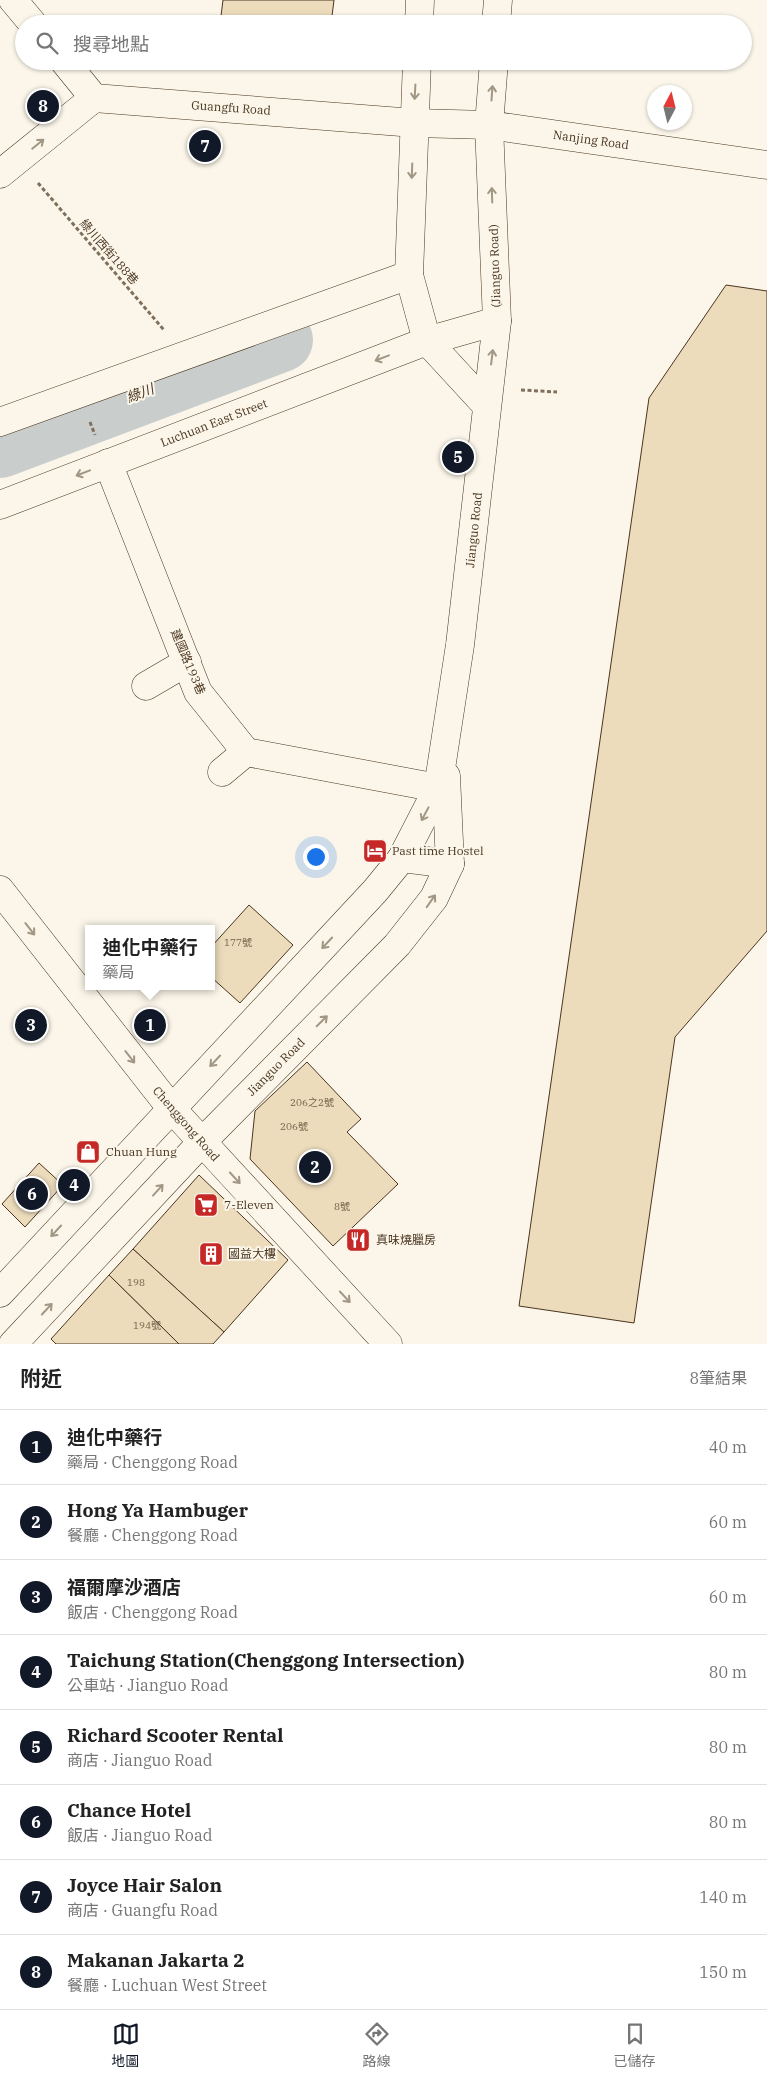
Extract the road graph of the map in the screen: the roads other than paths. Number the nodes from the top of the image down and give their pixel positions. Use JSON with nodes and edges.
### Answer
{"nodes":[{"id":1,"x":13,"y":0,"type":"edge"},
{"id":2,"x":420,"y":0,"type":"edge"},
{"id":3,"x":498,"y":0,"type":"edge"},
{"id":4,"x":26,"y":15,"type":"edge"},
{"id":5,"x":419,"y":15,"type":"edge"},
{"id":6,"x":497,"y":15,"type":"edge"},
{"id":7,"x":71,"y":70,"type":"edge"},
{"id":8,"x":417,"y":70,"type":"edge"},
{"id":9,"x":493,"y":70,"type":"edge"},
{"id":10,"x":94,"y":98,"type":"junction"},
{"id":11,"x":414,"y":123,"type":"junction"},
{"id":12,"x":489,"y":126,"type":"junction"},
{"id":13,"x":767,"y":165,"type":"edge"},
{"id":14,"x":9,"y":167,"type":"edge"},
{"id":15,"x":409,"y":275,"type":"junction"},
{"id":16,"x":497,"y":321,"type":"junction"},
{"id":17,"x":427,"y":340,"type":"junction"},
{"id":18,"x":486,"y":405,"type":"junction"},
{"id":19,"x":0,"y":422,"type":"edge"},
{"id":20,"x":103,"y":453,"type":"junction"},
{"id":21,"x":0,"y":505,"type":"edge"},
{"id":22,"x":187,"y":662,"type":"junction"},
{"id":23,"x":146,"y":686,"type":"dead end"},
{"id":24,"x":246,"y":752,"type":"junction"},
{"id":25,"x":445,"y":752,"type":"junction"},
{"id":26,"x":222,"y":772,"type":"dead end"},
{"id":27,"x":438,"y":788,"type":"junction"},
{"id":28,"x":402,"y":858,"type":"junction"},
{"id":29,"x":450,"y":864,"type":"junction"},
{"id":30,"x":0,"y":890,"type":"edge"},
{"id":31,"x":171,"y":1108,"type":"junction"},
{"id":32,"x":201,"y":1143,"type":"junction"},
{"id":33,"x":0,"y":1293,"type":"edge"},
{"id":34,"x":13,"y":1344,"type":"edge"},
{"id":35,"x":388,"y":1344,"type":"edge"}],
"edges":[{"from":1,"to":4,"type":"main road"},
{"from":2,"to":5,"type":"main road"},
{"from":3,"to":6,"type":"main road"},
{"from":7,"to":10,"type":"main road"},
{"from":8,"to":11,"type":"main road","one_way":true},
{"from":12,"to":9,"type":"main road","name":"(Jianguo Road)","one_way":true},
{"from":10,"to":11,"type":"main road","name":"Guangfu Road"},
{"from":14,"to":10,"type":"main road","one_way":true},
{"from":11,"to":12,"type":"main road","name":"Nanjing Road"},
{"from":11,"to":15,"type":"main road","one_way":true},
{"from":12,"to":13,"type":"main road","name":"Nanjing Road"},
{"from":16,"to":12,"type":"main road","name":"(Jianguo Road)","one_way":true},
{"from":15,"to":17,"type":"main road"},
{"from":15,"to":19,"type":"main road"},
{"from":16,"to":17,"type":"main road","name":"Luchuan East Street"},
{"from":18,"to":16,"type":"main road","name":"(Jianguo Road)","one_way":true},
{"from":17,"to":18,"type":"main road"},
{"from":17,"to":20,"type":"main road","name":"Luchuan East Street","one_way":true},
{"from":18,"to":25,"type":"main road","name":"Jianguo Road"},
{"from":20,"to":21,"type":"main road","name":"Luchuan East Street","one_way":true},
{"from":20,"to":22,"type":"main road","name":"建國路193巷"},
{"from":22,"to":23,"type":"main road"},
{"from":22,"to":24,"type":"main road","name":"建國路193巷"},
{"from":24,"to":26,"type":"main road"},
{"from":24,"to":27,"type":"main road"},
{"from":25,"to":27,"type":"main road","name":"Jianguo Road"},
{"from":25,"to":29,"type":"main road","name":"Jianguo Road"},
{"from":27,"to":28,"type":"main road","name":"Jianguo Road","one_way":true},
{"from":28,"to":29,"type":"main road"},
{"from":28,"to":31,"type":"main road","name":"Jianguo Road","one_way":true},
{"from":32,"to":29,"type":"main road","name":"Jianguo Road","one_way":true},
{"from":30,"to":31,"type":"main road","name":"Chenggong Road","one_way":true},
{"from":31,"to":32,"type":"main road","name":"Chenggong Road"},
{"from":31,"to":33,"type":"main road","name":"Jianguo Road","one_way":true},
{"from":34,"to":32,"type":"main road","name":"Jianguo Road","one_way":true},
{"from":32,"to":35,"type":"main road","name":"Chenggong Road","one_way":true}]}
